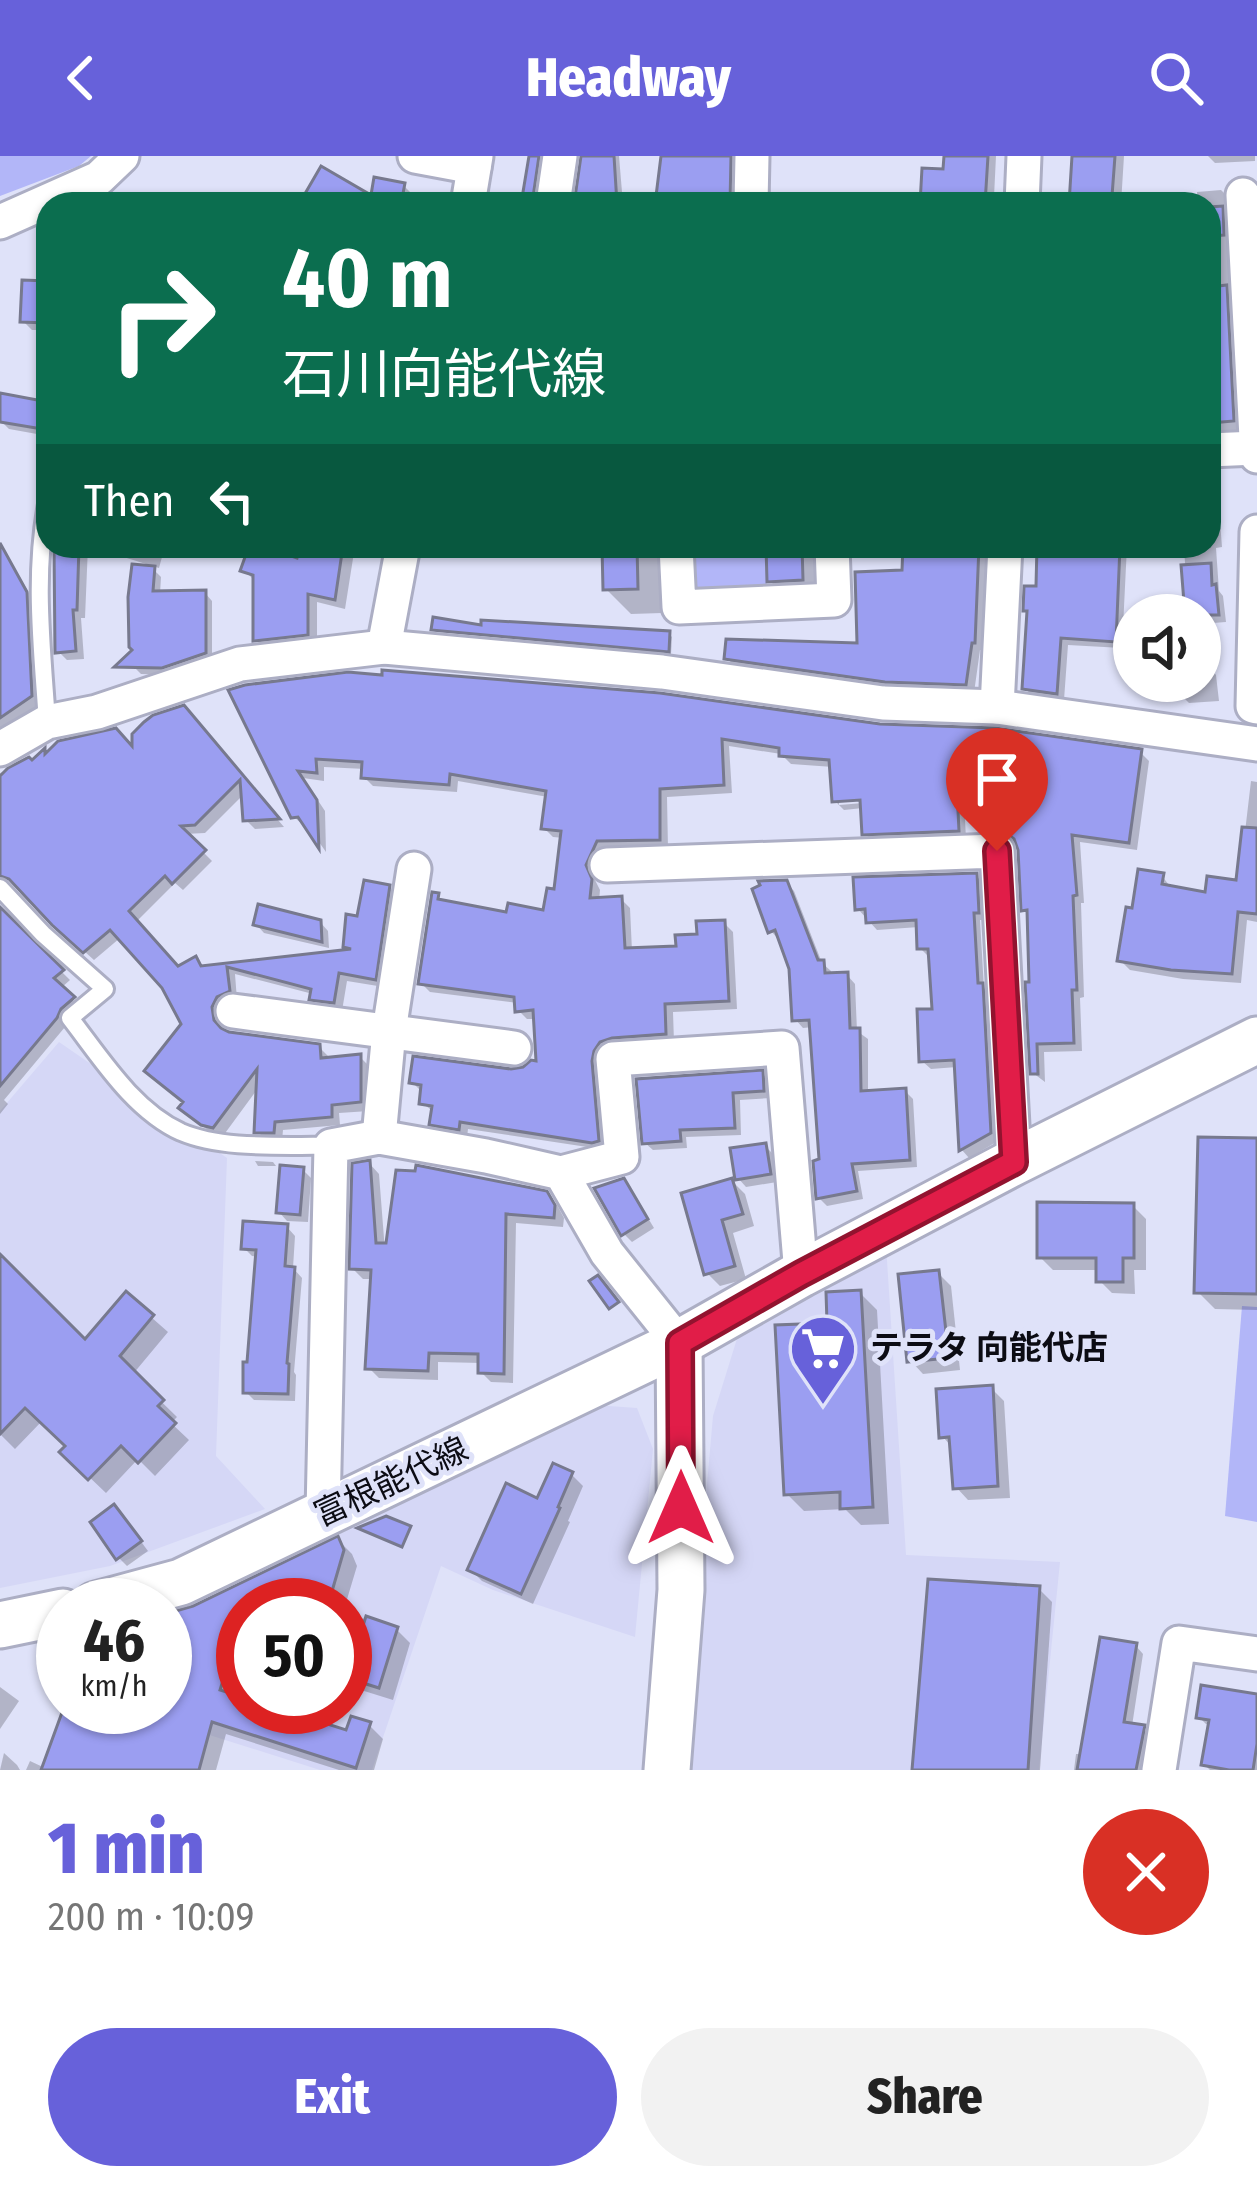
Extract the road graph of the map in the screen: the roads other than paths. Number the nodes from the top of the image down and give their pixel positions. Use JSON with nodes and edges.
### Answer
{"nodes":[{"id":1,"x":122,"y":156,"type":"edge"},
{"id":2,"x":415,"y":156,"type":"edge"},
{"id":3,"x":560,"y":156,"type":"edge"},
{"id":4,"x":752,"y":156,"type":"edge"},
{"id":5,"x":1024,"y":156,"type":"edge"},
{"id":6,"x":475,"y":162,"type":"edge"},
{"id":7,"x":68,"y":192,"type":"edge"},
{"id":8,"x":470,"y":192,"type":"edge"},
{"id":9,"x":555,"y":192,"type":"edge"},
{"id":10,"x":751,"y":192,"type":"edge"},
{"id":11,"x":1022,"y":192,"type":"edge"},
{"id":12,"x":1244,"y":195,"type":"dead end"},
{"id":13,"x":36,"y":206,"type":"edge"},
{"id":14,"x":0,"y":222,"type":"edge"},
{"id":15,"x":1221,"y":450,"type":"edge"},
{"id":16,"x":1257,"y":451,"type":"edge"},
{"id":17,"x":1257,"y":532,"type":"edge"},
{"id":18,"x":40,"y":558,"type":"edge"},
{"id":19,"x":401,"y":558,"type":"edge"},
{"id":20,"x":677,"y":558,"type":"edge"},
{"id":21,"x":832,"y":558,"type":"edge"},
{"id":22,"x":1004,"y":558,"type":"edge"},
{"id":23,"x":384,"y":647,"type":"junction"},
{"id":24,"x":997,"y":707,"type":"junction"},
{"id":25,"x":1257,"y":707,"type":"edge"},
{"id":26,"x":46,"y":722,"type":"junction"},
{"id":27,"x":1257,"y":743,"type":"edge"},
{"id":28,"x":0,"y":749,"type":"edge"},
{"id":29,"x":607,"y":865,"type":"dead end"},
{"id":30,"x":414,"y":869,"type":"dead end"},
{"id":31,"x":0,"y":888,"type":"edge"},
{"id":32,"x":233,"y":1011,"type":"dead end"},
{"id":33,"x":389,"y":1031,"type":"junction"},
{"id":34,"x":1257,"y":1040,"type":"edge"},
{"id":35,"x":514,"y":1048,"type":"dead end"},
{"id":36,"x":379,"y":1137,"type":"junction"},
{"id":37,"x":331,"y":1146,"type":"junction"},
{"id":38,"x":1014,"y":1162,"type":"junction"},
{"id":39,"x":561,"y":1173,"type":"junction"},
{"id":40,"x":801,"y":1274,"type":"junction"},
{"id":41,"x":680,"y":1343,"type":"junction"},
{"id":42,"x":323,"y":1513,"type":"junction"},
{"id":43,"x":189,"y":1578,"type":"edge"},
{"id":44,"x":36,"y":1617,"type":"edge"},
{"id":45,"x":0,"y":1624,"type":"edge"},
{"id":46,"x":1257,"y":1654,"type":"edge"},
{"id":47,"x":667,"y":1770,"type":"edge"},
{"id":48,"x":1159,"y":1770,"type":"edge"}],
"edges":[{"from":1,"to":7,"type":"street"},
{"from":2,"to":6,"type":"street"},
{"from":3,"to":9,"type":"street"},
{"from":4,"to":10,"type":"street"},
{"from":5,"to":11,"type":"street"},
{"from":6,"to":8,"type":"street"},
{"from":12,"to":16,"type":"street"},
{"from":13,"to":14,"type":"street"},
{"from":15,"to":16,"type":"street"},
{"from":17,"to":25,"type":"street"},
{"from":18,"to":26,"type":"lane"},
{"from":19,"to":23,"type":"street"},
{"from":20,"to":21,"type":"street"},
{"from":22,"to":24,"type":"street"},
{"from":23,"to":24,"type":"street"},
{"from":23,"to":26,"type":"street"},
{"from":24,"to":27,"type":"street"},
{"from":26,"to":28,"type":"street"},
{"from":29,"to":38,"type":"street"},
{"from":30,"to":33,"type":"street"},
{"from":31,"to":37,"type":"lane"},
{"from":32,"to":33,"type":"street"},
{"from":33,"to":35,"type":"street"},
{"from":33,"to":36,"type":"street"},
{"from":34,"to":38,"type":"main road","name":"富根能代線"},
{"from":36,"to":37,"type":"street"},
{"from":36,"to":39,"type":"street"},
{"from":37,"to":42,"type":"street"},
{"from":38,"to":40,"type":"main road","name":"富根能代線"},
{"from":39,"to":40,"type":"street"},
{"from":39,"to":41,"type":"street"},
{"from":40,"to":41,"type":"main road","name":"富根能代線"},
{"from":41,"to":42,"type":"main road","name":"富根能代線"},
{"from":41,"to":47,"type":"main road"},
{"from":42,"to":43,"type":"main road","name":"富根能代線"},
{"from":44,"to":45,"type":"main road"},
{"from":46,"to":48,"type":"street"}]}
